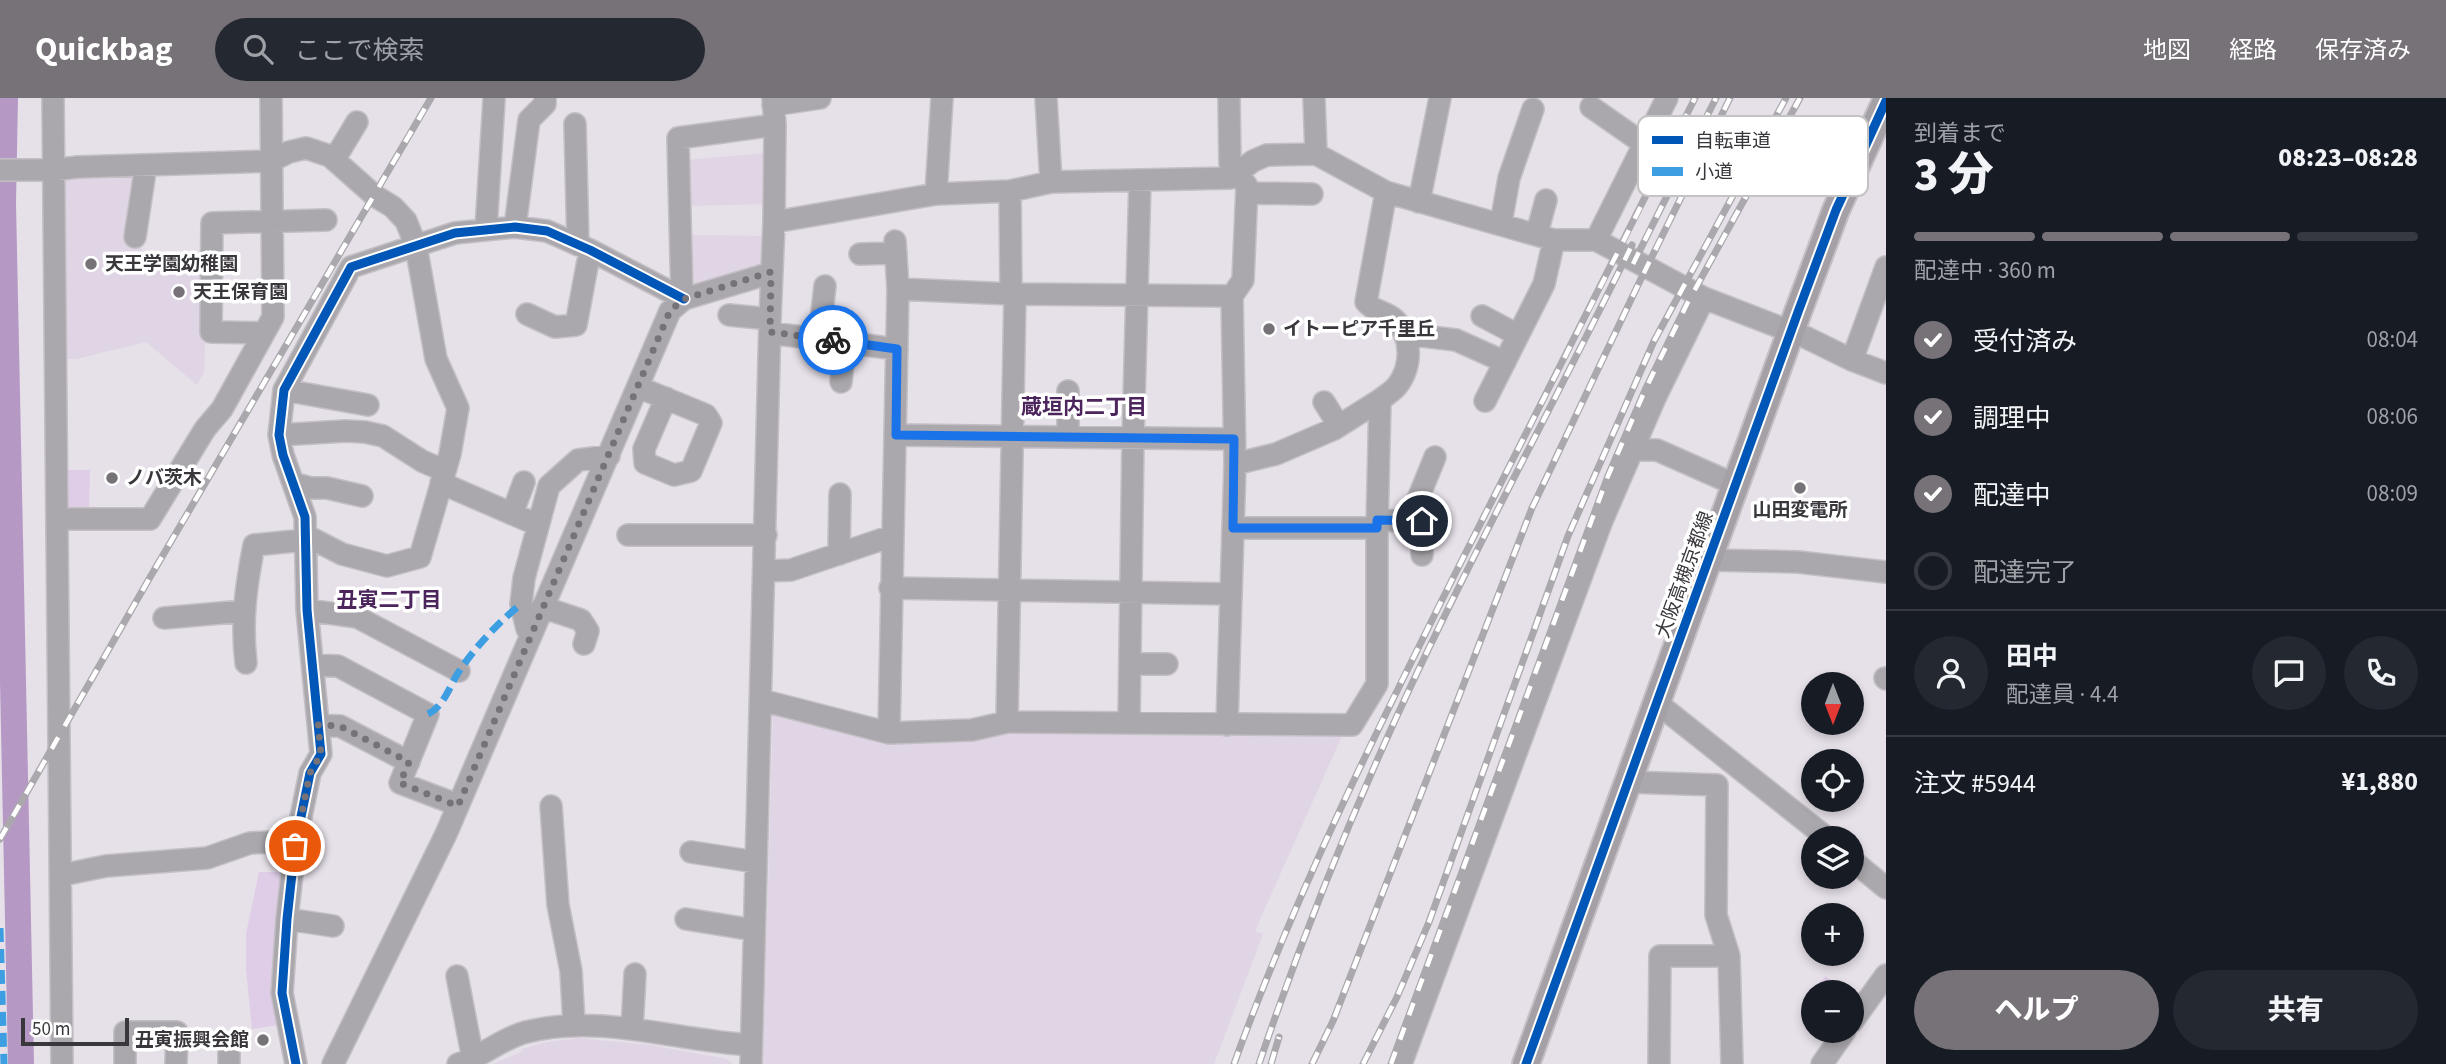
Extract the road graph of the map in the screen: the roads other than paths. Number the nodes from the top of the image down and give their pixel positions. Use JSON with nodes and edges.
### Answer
{"nodes":[{"id":1,"x":53,"y":98,"type":"edge"},
{"id":2,"x":271,"y":98,"type":"edge"},
{"id":3,"x":820,"y":98,"type":"edge"},
{"id":4,"x":942,"y":98,"type":"edge"},
{"id":5,"x":1046,"y":98,"type":"edge"},
{"id":6,"x":1229,"y":98,"type":"edge"},
{"id":7,"x":1314,"y":98,"type":"edge"},
{"id":8,"x":1440,"y":98,"type":"edge"},
{"id":9,"x":1667,"y":98,"type":"edge"},
{"id":10,"x":494,"y":100,"type":"dead end"},
{"id":11,"x":545,"y":101,"type":"edge"},
{"id":12,"x":1591,"y":107,"type":"dead end"},
{"id":13,"x":774,"y":109,"type":"edge"},
{"id":14,"x":1533,"y":109,"type":"dead end"},
{"id":15,"x":1883,"y":112,"type":"edge"},
{"id":16,"x":1658,"y":116,"type":"edge"},
{"id":17,"x":357,"y":122,"type":"dead end"},
{"id":18,"x":575,"y":124,"type":"dead end"},
{"id":19,"x":1638,"y":140,"type":"edge"},
{"id":20,"x":1868,"y":143,"type":"edge"},
{"id":21,"x":1316,"y":154,"type":"junction"},
{"id":22,"x":1638,"y":156,"type":"edge"},
{"id":23,"x":334,"y":160,"type":"junction"},
{"id":24,"x":271,"y":161,"type":"junction"},
{"id":25,"x":146,"y":164,"type":"junction"},
{"id":26,"x":0,"y":170,"type":"edge"},
{"id":27,"x":52,"y":170,"type":"junction"},
{"id":28,"x":1140,"y":180,"type":"junction"},
{"id":29,"x":1051,"y":182,"type":"junction"},
{"id":30,"x":1242,"y":184,"type":"junction"},
{"id":31,"x":1010,"y":191,"type":"junction"},
{"id":32,"x":1386,"y":192,"type":"junction"},
{"id":33,"x":936,"y":194,"type":"junction"},
{"id":34,"x":1312,"y":194,"type":"dead end"},
{"id":35,"x":1843,"y":196,"type":"edge"},
{"id":36,"x":1546,"y":201,"type":"dead end"},
{"id":37,"x":1419,"y":202,"type":"junction"},
{"id":38,"x":326,"y":220,"type":"dead end"},
{"id":39,"x":272,"y":222,"type":"junction"},
{"id":40,"x":775,"y":222,"type":"junction"},
{"id":41,"x":1501,"y":223,"type":"junction"},
{"id":42,"x":515,"y":228,"type":"junction"},
{"id":43,"x":486,"y":229,"type":"junction"},
{"id":44,"x":135,"y":237,"type":"dead end"},
{"id":45,"x":1545,"y":237,"type":"junction"},
{"id":46,"x":1596,"y":240,"type":"junction"},
{"id":47,"x":415,"y":246,"type":"junction"},
{"id":48,"x":584,"y":247,"type":"junction"},
{"id":49,"x":860,"y":254,"type":"dead end"},
{"id":50,"x":1886,"y":267,"type":"edge"},
{"id":51,"x":771,"y":272,"type":"junction"},
{"id":52,"x":825,"y":286,"type":"dead end"},
{"id":53,"x":898,"y":289,"type":"junction"},
{"id":54,"x":1013,"y":294,"type":"junction"},
{"id":55,"x":1136,"y":295,"type":"junction"},
{"id":56,"x":1232,"y":296,"type":"junction"},
{"id":57,"x":683,"y":298,"type":"junction"},
{"id":58,"x":1704,"y":298,"type":"junction"},
{"id":59,"x":527,"y":314,"type":"dead end"},
{"id":60,"x":729,"y":315,"type":"dead end"},
{"id":61,"x":1482,"y":316,"type":"dead end"},
{"id":62,"x":770,"y":326,"type":"junction"},
{"id":63,"x":1792,"y":332,"type":"junction"},
{"id":64,"x":264,"y":333,"type":"junction"},
{"id":65,"x":1405,"y":334,"type":"junction"},
{"id":66,"x":1518,"y":335,"type":"junction"},
{"id":67,"x":819,"y":338,"type":"junction"},
{"id":68,"x":845,"y":342,"type":"junction"},
{"id":69,"x":897,"y":349,"type":"junction"},
{"id":70,"x":1852,"y":360,"type":"junction"},
{"id":71,"x":1505,"y":362,"type":"junction"},
{"id":72,"x":1886,"y":373,"type":"edge"},
{"id":73,"x":841,"y":382,"type":"dead end"},
{"id":74,"x":638,"y":387,"type":"junction"},
{"id":75,"x":284,"y":390,"type":"junction"},
{"id":76,"x":1068,"y":391,"type":"dead end"},
{"id":77,"x":666,"y":398,"type":"dead end"},
{"id":78,"x":1380,"y":400,"type":"junction"},
{"id":79,"x":1485,"y":401,"type":"dead end"},
{"id":80,"x":1324,"y":402,"type":"dead end"},
{"id":81,"x":368,"y":405,"type":"dead end"},
{"id":82,"x":1339,"y":425,"type":"junction"},
{"id":83,"x":279,"y":435,"type":"junction"},
{"id":84,"x":896,"y":435,"type":"junction"},
{"id":85,"x":1013,"y":436,"type":"junction"},
{"id":86,"x":1068,"y":437,"type":"junction"},
{"id":87,"x":1133,"y":438,"type":"junction"},
{"id":88,"x":1234,"y":439,"type":"junction"},
{"id":89,"x":1633,"y":450,"type":"junction"},
{"id":90,"x":608,"y":456,"type":"junction"},
{"id":91,"x":1435,"y":457,"type":"dead end"},
{"id":92,"x":1235,"y":464,"type":"junction"},
{"id":93,"x":443,"y":477,"type":"junction"},
{"id":94,"x":524,"y":482,"type":"dead end"},
{"id":95,"x":293,"y":483,"type":"junction"},
{"id":96,"x":1736,"y":485,"type":"junction"},
{"id":97,"x":840,"y":494,"type":"dead end"},
{"id":98,"x":362,"y":496,"type":"dead end"},
{"id":99,"x":512,"y":514,"type":"junction"},
{"id":100,"x":58,"y":519,"type":"junction"},
{"id":101,"x":1409,"y":521,"type":"junction"},
{"id":102,"x":1377,"y":524,"type":"junction"},
{"id":103,"x":538,"y":525,"type":"junction"},
{"id":104,"x":1233,"y":528,"type":"junction"},
{"id":105,"x":628,"y":535,"type":"dead end"},
{"id":106,"x":765,"y":535,"type":"junction"},
{"id":107,"x":892,"y":536,"type":"junction"},
{"id":108,"x":305,"y":537,"type":"junction"},
{"id":109,"x":839,"y":554,"type":"junction"},
{"id":110,"x":1422,"y":555,"type":"dead end"},
{"id":111,"x":1709,"y":560,"type":"junction"},
{"id":112,"x":765,"y":571,"type":"junction"},
{"id":113,"x":1886,"y":572,"type":"edge"},
{"id":114,"x":890,"y":588,"type":"junction"},
{"id":115,"x":1010,"y":590,"type":"junction"},
{"id":116,"x":1130,"y":592,"type":"junction"},
{"id":117,"x":1231,"y":594,"type":"junction"},
{"id":118,"x":541,"y":607,"type":"junction"},
{"id":119,"x":307,"y":610,"type":"junction"},
{"id":120,"x":244,"y":611,"type":"junction"},
{"id":121,"x":163,"y":618,"type":"dead end"},
{"id":122,"x":531,"y":633,"type":"junction"},
{"id":123,"x":584,"y":644,"type":"dead end"},
{"id":124,"x":246,"y":663,"type":"dead end"},
{"id":125,"x":1130,"y":664,"type":"junction"},
{"id":126,"x":1167,"y":664,"type":"dead end"},
{"id":127,"x":313,"y":665,"type":"junction"},
{"id":128,"x":459,"y":671,"type":"dead end"},
{"id":129,"x":761,"y":700,"type":"junction"},
{"id":130,"x":1657,"y":703,"type":"junction"},
{"id":131,"x":1007,"y":722,"type":"junction"},
{"id":132,"x":1129,"y":722,"type":"junction"},
{"id":133,"x":318,"y":725,"type":"junction"},
{"id":134,"x":1227,"y":725,"type":"junction"},
{"id":135,"x":888,"y":733,"type":"junction"},
{"id":136,"x":409,"y":762,"type":"junction"},
{"id":137,"x":1628,"y":782,"type":"junction"},
{"id":138,"x":458,"y":806,"type":"junction"},
{"id":139,"x":551,"y":806,"type":"dead end"},
{"id":140,"x":1812,"y":826,"type":"edge"},
{"id":141,"x":296,"y":841,"type":"junction"},
{"id":142,"x":691,"y":852,"type":"dead end"},
{"id":143,"x":756,"y":862,"type":"junction"},
{"id":144,"x":1864,"y":868,"type":"edge"},
{"id":145,"x":62,"y":875,"type":"junction"},
{"id":146,"x":1884,"y":880,"type":"edge"},
{"id":147,"x":287,"y":919,"type":"junction"},
{"id":148,"x":686,"y":919,"type":"dead end"},
{"id":149,"x":333,"y":926,"type":"dead end"},
{"id":150,"x":754,"y":930,"type":"junction"},
{"id":151,"x":1729,"y":956,"type":"junction"},
{"id":152,"x":635,"y":974,"type":"dead end"},
{"id":153,"x":1886,"y":975,"type":"edge"},
{"id":154,"x":457,"y":976,"type":"dead end"},
{"id":155,"x":1864,"y":1005,"type":"edge"},
{"id":156,"x":574,"y":1024,"type":"junction"},
{"id":157,"x":632,"y":1029,"type":"junction"},
{"id":158,"x":1837,"y":1043,"type":"edge"},
{"id":159,"x":751,"y":1054,"type":"edge"},
{"id":160,"x":466,"y":1062,"type":"edge"},
{"id":161,"x":62,"y":1064,"type":"edge"},
{"id":162,"x":125,"y":1064,"type":"edge"},
{"id":163,"x":176,"y":1064,"type":"edge"},
{"id":164,"x":296,"y":1064,"type":"edge"},
{"id":165,"x":333,"y":1064,"type":"edge"},
{"id":166,"x":1401,"y":1064,"type":"edge"},
{"id":167,"x":1526,"y":1064,"type":"edge"},
{"id":168,"x":1659,"y":1064,"type":"edge"},
{"id":169,"x":1732,"y":1064,"type":"edge"},
{"id":170,"x":1822,"y":1064,"type":"edge"}],
"edges":[{"from":1,"to":27,"type":"street"},
{"from":2,"to":24,"type":"street"},
{"from":3,"to":13,"type":"street"},
{"from":4,"to":33,"type":"street"},
{"from":5,"to":29,"type":"street"},
{"from":6,"to":30,"type":"street"},
{"from":7,"to":21,"type":"street"},
{"from":8,"to":37,"type":"street"},
{"from":9,"to":16,"type":"street"},
{"from":10,"to":43,"type":"street"},
{"from":11,"to":42,"type":"street"},
{"from":12,"to":19,"type":"street"},
{"from":13,"to":40,"type":"street"},
{"from":13,"to":57,"type":"street"},
{"from":14,"to":41,"type":"street"},
{"from":15,"to":20,"type":"main road","name":"大阪高槻京都線"},
{"from":17,"to":23,"type":"street"},
{"from":18,"to":48,"type":"street"},
{"from":21,"to":30,"type":"street"},
{"from":21,"to":32,"type":"street"},
{"from":22,"to":46,"type":"street"},
{"from":23,"to":24,"type":"street"},
{"from":23,"to":47,"type":"street"},
{"from":24,"to":25,"type":"street"},
{"from":24,"to":39,"type":"street"},
{"from":25,"to":27,"type":"street"},
{"from":25,"to":44,"type":"street"},
{"from":26,"to":27,"type":"street"},
{"from":27,"to":100,"type":"street"},
{"from":28,"to":29,"type":"street"},
{"from":28,"to":30,"type":"street"},
{"from":28,"to":55,"type":"street"},
{"from":29,"to":31,"type":"street"},
{"from":30,"to":34,"type":"street"},
{"from":30,"to":56,"type":"street"},
{"from":31,"to":33,"type":"street"},
{"from":31,"to":54,"type":"street"},
{"from":32,"to":37,"type":"street"},
{"from":32,"to":65,"type":"street"},
{"from":33,"to":40,"type":"street"},
{"from":35,"to":63,"type":"main road","name":"大阪高槻京都線"},
{"from":36,"to":45,"type":"street"},
{"from":37,"to":41,"type":"street"},
{"from":38,"to":39,"type":"street"},
{"from":39,"to":64,"type":"street"},
{"from":39,"to":64,"type":"street"},
{"from":40,"to":51,"type":"street"},
{"from":41,"to":45,"type":"street"},
{"from":42,"to":43,"type":"street"},
{"from":42,"to":48,"type":"street"},
{"from":43,"to":47,"type":"street"},
{"from":45,"to":46,"type":"street"},
{"from":45,"to":66,"type":"street"},
{"from":46,"to":58,"type":"street"},
{"from":47,"to":75,"type":"street"},
{"from":47,"to":93,"type":"street"},
{"from":48,"to":57,"type":"street"},
{"from":48,"to":59,"type":"street"},
{"from":49,"to":53,"type":"street"},
{"from":50,"to":70,"type":"street"},
{"from":51,"to":57,"type":"street"},
{"from":51,"to":62,"type":"street"},
{"from":52,"to":67,"type":"street"},
{"from":53,"to":54,"type":"street"},
{"from":53,"to":69,"type":"street"},
{"from":54,"to":55,"type":"street"},
{"from":54,"to":85,"type":"street"},
{"from":55,"to":56,"type":"street"},
{"from":55,"to":87,"type":"street"},
{"from":56,"to":88,"type":"street"},
{"from":57,"to":74,"type":"street"},
{"from":58,"to":63,"type":"street"},
{"from":58,"to":89,"type":"street"},
{"from":60,"to":62,"type":"street"},
{"from":61,"to":66,"type":"street"},
{"from":62,"to":67,"type":"street"},
{"from":62,"to":106,"type":"street"},
{"from":63,"to":70,"type":"street"},
{"from":63,"to":96,"type":"main road","name":"大阪高槻京都線"},
{"from":64,"to":100,"type":"street"},
{"from":65,"to":71,"type":"street"},
{"from":65,"to":78,"type":"street"},
{"from":66,"to":71,"type":"street"},
{"from":67,"to":68,"type":"street"},
{"from":68,"to":69,"type":"street"},
{"from":68,"to":73,"type":"street"},
{"from":69,"to":84,"type":"street"},
{"from":70,"to":72,"type":"street"},
{"from":71,"to":79,"type":"street"},
{"from":74,"to":77,"type":"street"},
{"from":74,"to":90,"type":"street"},
{"from":75,"to":81,"type":"street"},
{"from":75,"to":83,"type":"street"},
{"from":76,"to":86,"type":"street"},
{"from":78,"to":82,"type":"street"},
{"from":78,"to":102,"type":"street"},
{"from":80,"to":82,"type":"street"},
{"from":82,"to":92,"type":"street"},
{"from":83,"to":93,"type":"street"},
{"from":83,"to":95,"type":"street"},
{"from":84,"to":85,"type":"street"},
{"from":84,"to":107,"type":"street"},
{"from":85,"to":86,"type":"street"},
{"from":85,"to":115,"type":"street"},
{"from":86,"to":87,"type":"street"},
{"from":87,"to":88,"type":"street"},
{"from":87,"to":116,"type":"street"},
{"from":88,"to":92,"type":"street"},
{"from":89,"to":96,"type":"street"},
{"from":89,"to":166,"type":"street"},
{"from":90,"to":103,"type":"street"},
{"from":90,"to":118,"type":"street"},
{"from":91,"to":101,"type":"street"},
{"from":92,"to":104,"type":"street"},
{"from":93,"to":99,"type":"street"},
{"from":93,"to":108,"type":"street"},
{"from":94,"to":99,"type":"street"},
{"from":95,"to":98,"type":"street"},
{"from":95,"to":108,"type":"street"},
{"from":96,"to":111,"type":"main road","name":"大阪高槻京都線"},
{"from":97,"to":109,"type":"street"},
{"from":99,"to":103,"type":"street"},
{"from":100,"to":145,"type":"street"},
{"from":101,"to":102,"type":"street"},
{"from":101,"to":110,"type":"street"},
{"from":102,"to":104,"type":"street"},
{"from":102,"to":134,"type":"street"},
{"from":103,"to":122,"type":"street"},
{"from":104,"to":117,"type":"street"},
{"from":105,"to":106,"type":"street"},
{"from":106,"to":112,"type":"street"},
{"from":107,"to":109,"type":"street"},
{"from":107,"to":114,"type":"street"},
{"from":108,"to":119,"type":"street"},
{"from":108,"to":120,"type":"street"},
{"from":109,"to":112,"type":"street"},
{"from":111,"to":113,"type":"street"},
{"from":111,"to":130,"type":"main road","name":"大阪高槻京都線"},
{"from":112,"to":129,"type":"street"},
{"from":114,"to":115,"type":"street"},
{"from":114,"to":135,"type":"street"},
{"from":115,"to":116,"type":"street"},
{"from":115,"to":131,"type":"street"},
{"from":116,"to":117,"type":"street"},
{"from":116,"to":125,"type":"street"},
{"from":117,"to":134,"type":"street"},
{"from":118,"to":122,"type":"street"},
{"from":118,"to":123,"type":"street"},
{"from":119,"to":127,"type":"street"},
{"from":119,"to":128,"type":"street"},
{"from":120,"to":121,"type":"street"},
{"from":120,"to":124,"type":"street"},
{"from":122,"to":138,"type":"street"},
{"from":125,"to":126,"type":"street"},
{"from":125,"to":132,"type":"street"},
{"from":127,"to":133,"type":"street"},
{"from":127,"to":136,"type":"street"},
{"from":129,"to":135,"type":"street"},
{"from":129,"to":143,"type":"street"},
{"from":130,"to":137,"type":"main road","name":"大阪高槻京都線"},
{"from":130,"to":140,"type":"street"},
{"from":131,"to":132,"type":"street"},
{"from":131,"to":135,"type":"street"},
{"from":132,"to":134,"type":"street"},
{"from":133,"to":136,"type":"street"},
{"from":133,"to":141,"type":"street"},
{"from":136,"to":138,"type":"street"},
{"from":137,"to":151,"type":"street"},
{"from":137,"to":167,"type":"main road","name":"大阪高槻京都線"},
{"from":138,"to":165,"type":"street"},
{"from":139,"to":156,"type":"street"},
{"from":141,"to":145,"type":"street"},
{"from":141,"to":147,"type":"street"},
{"from":142,"to":143,"type":"street"},
{"from":143,"to":150,"type":"street"},
{"from":144,"to":146,"type":"street"},
{"from":145,"to":161,"type":"street"},
{"from":147,"to":149,"type":"street"},
{"from":147,"to":164,"type":"street"},
{"from":148,"to":150,"type":"street"},
{"from":150,"to":159,"type":"street"},
{"from":151,"to":168,"type":"street"},
{"from":151,"to":169,"type":"street"},
{"from":152,"to":157,"type":"street"},
{"from":153,"to":155,"type":"street"},
{"from":154,"to":160,"type":"street"},
{"from":156,"to":157,"type":"street"},
{"from":156,"to":160,"type":"street"},
{"from":157,"to":159,"type":"street"},
{"from":158,"to":170,"type":"street"},
{"from":162,"to":163,"type":"street"}]}
